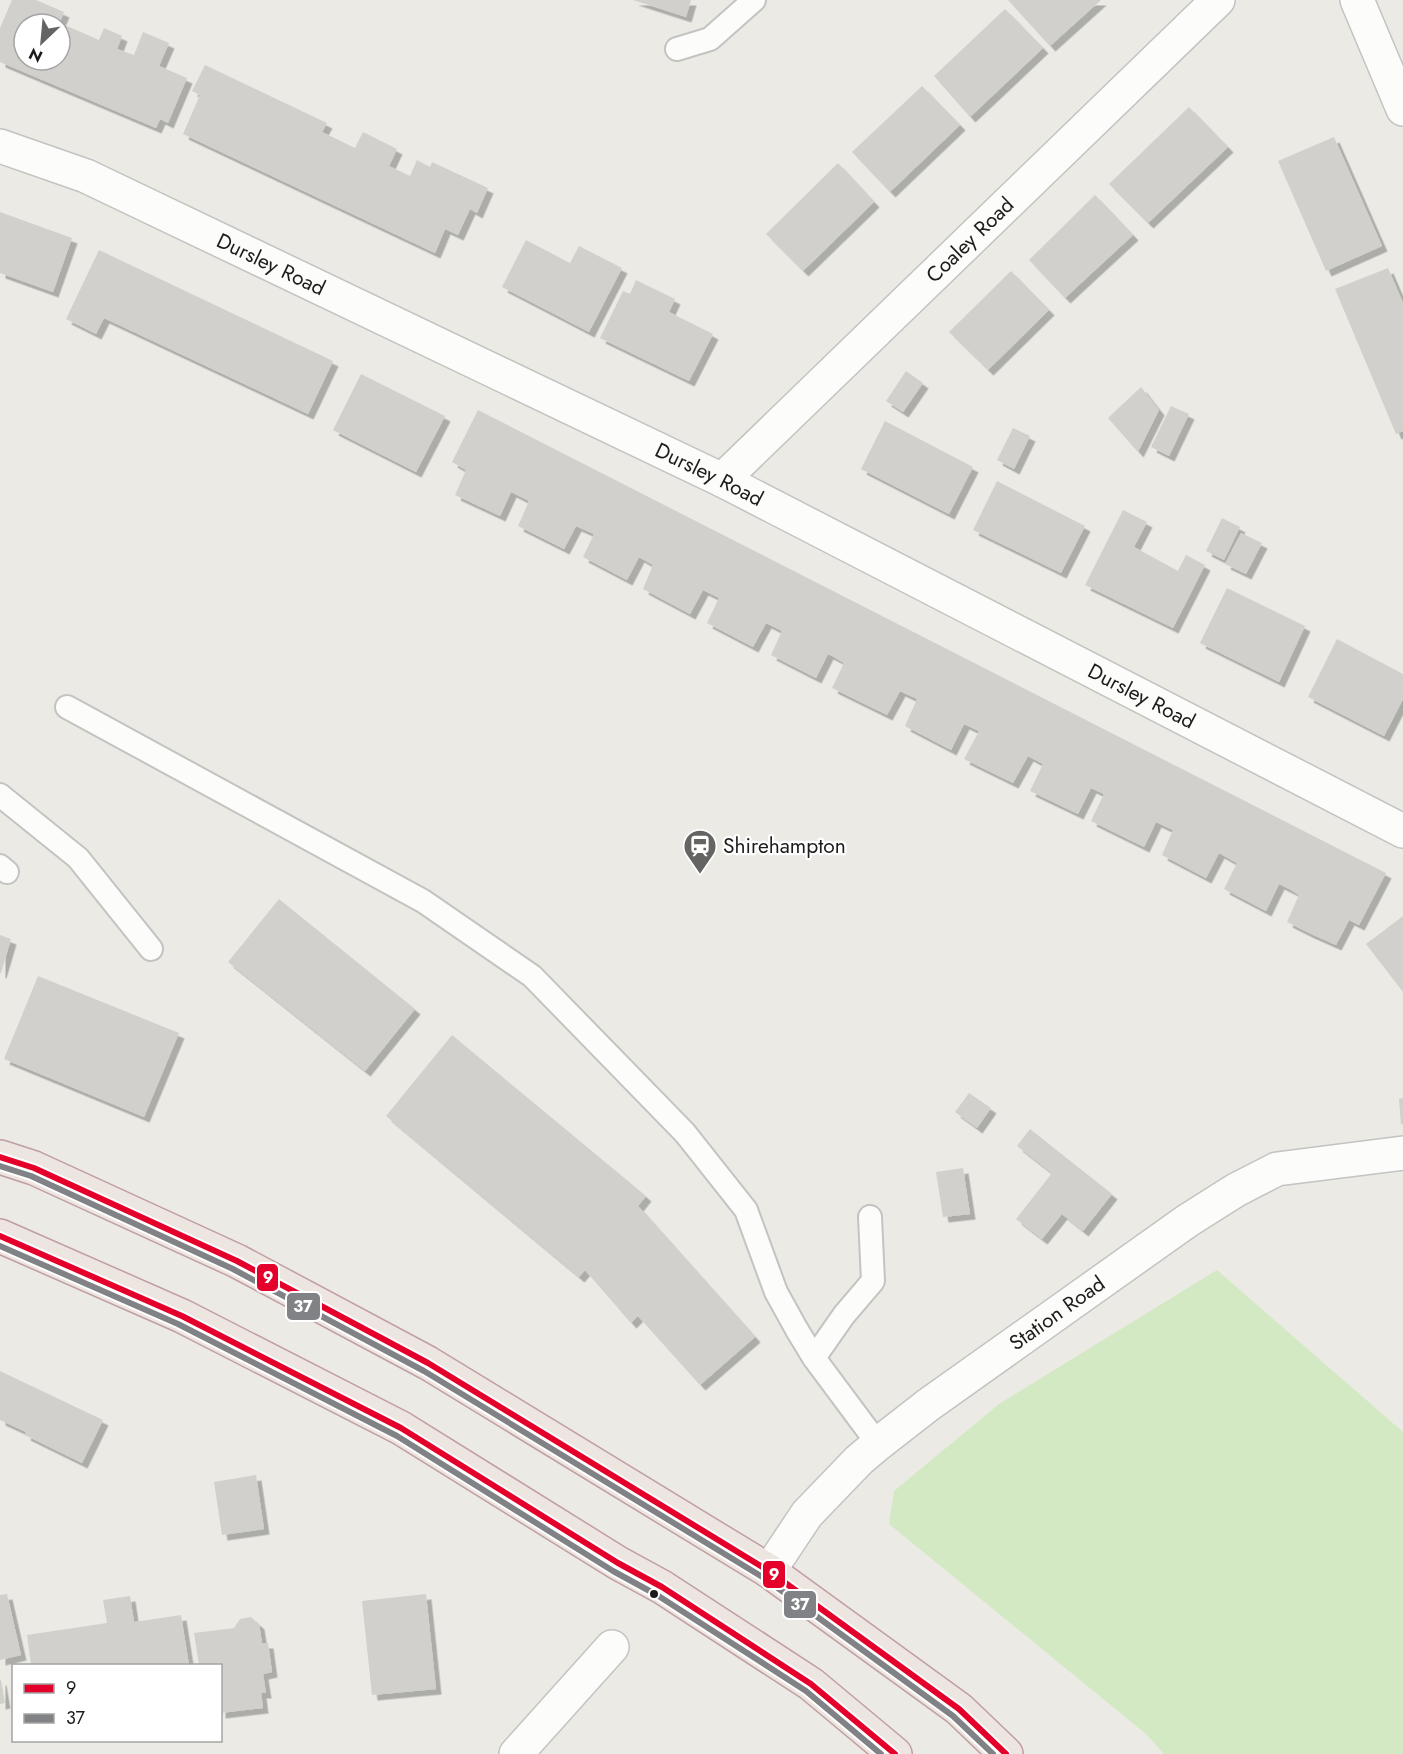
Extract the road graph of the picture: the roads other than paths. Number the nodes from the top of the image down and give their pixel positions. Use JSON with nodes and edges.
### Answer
{"nodes":[{"id":1,"x":754,"y":0,"type":"edge"},
{"id":2,"x":1218,"y":0,"type":"edge"},
{"id":3,"x":1357,"y":0,"type":"edge"},
{"id":4,"x":677,"y":50,"type":"dead end"},
{"id":5,"x":1403,"y":109,"type":"edge"},
{"id":6,"x":0,"y":146,"type":"edge"},
{"id":7,"x":722,"y":480,"type":"junction"},
{"id":8,"x":67,"y":707,"type":"dead end"},
{"id":9,"x":0,"y":795,"type":"edge"},
{"id":10,"x":1403,"y":831,"type":"edge"},
{"id":11,"x":151,"y":950,"type":"dead end"},
{"id":12,"x":1403,"y":1153,"type":"edge"},
{"id":13,"x":0,"y":1157,"type":"edge"},
{"id":14,"x":870,"y":1217,"type":"dead end"},
{"id":15,"x":0,"y":1236,"type":"edge"},
{"id":16,"x":814,"y":1358,"type":"junction"},
{"id":17,"x":878,"y":1444,"type":"junction"},
{"id":18,"x":769,"y":1571,"type":"junction"},
{"id":19,"x":612,"y":1647,"type":"dead end"},
{"id":20,"x":516,"y":1754,"type":"edge"},
{"id":21,"x":895,"y":1754,"type":"edge"},
{"id":22,"x":1006,"y":1754,"type":"edge"}],
"edges":[{"from":1,"to":4,"type":"lane"},
{"from":2,"to":7,"type":"street","name":"Coaley Road"},
{"from":3,"to":5,"type":"street"},
{"from":6,"to":7,"type":"street","name":"Dursley Road"},
{"from":7,"to":10,"type":"street","name":"Dursley Road"},
{"from":8,"to":16,"type":"lane"},
{"from":9,"to":11,"type":"lane"},
{"from":12,"to":17,"type":"street","name":"Station Road"},
{"from":13,"to":18,"type":"highway"},
{"from":14,"to":16,"type":"lane"},
{"from":15,"to":21,"type":"highway"},
{"from":16,"to":17,"type":"lane"},
{"from":17,"to":18,"type":"street","name":"Station Road"},
{"from":18,"to":22,"type":"highway"},
{"from":19,"to":20,"type":"street"}]}
